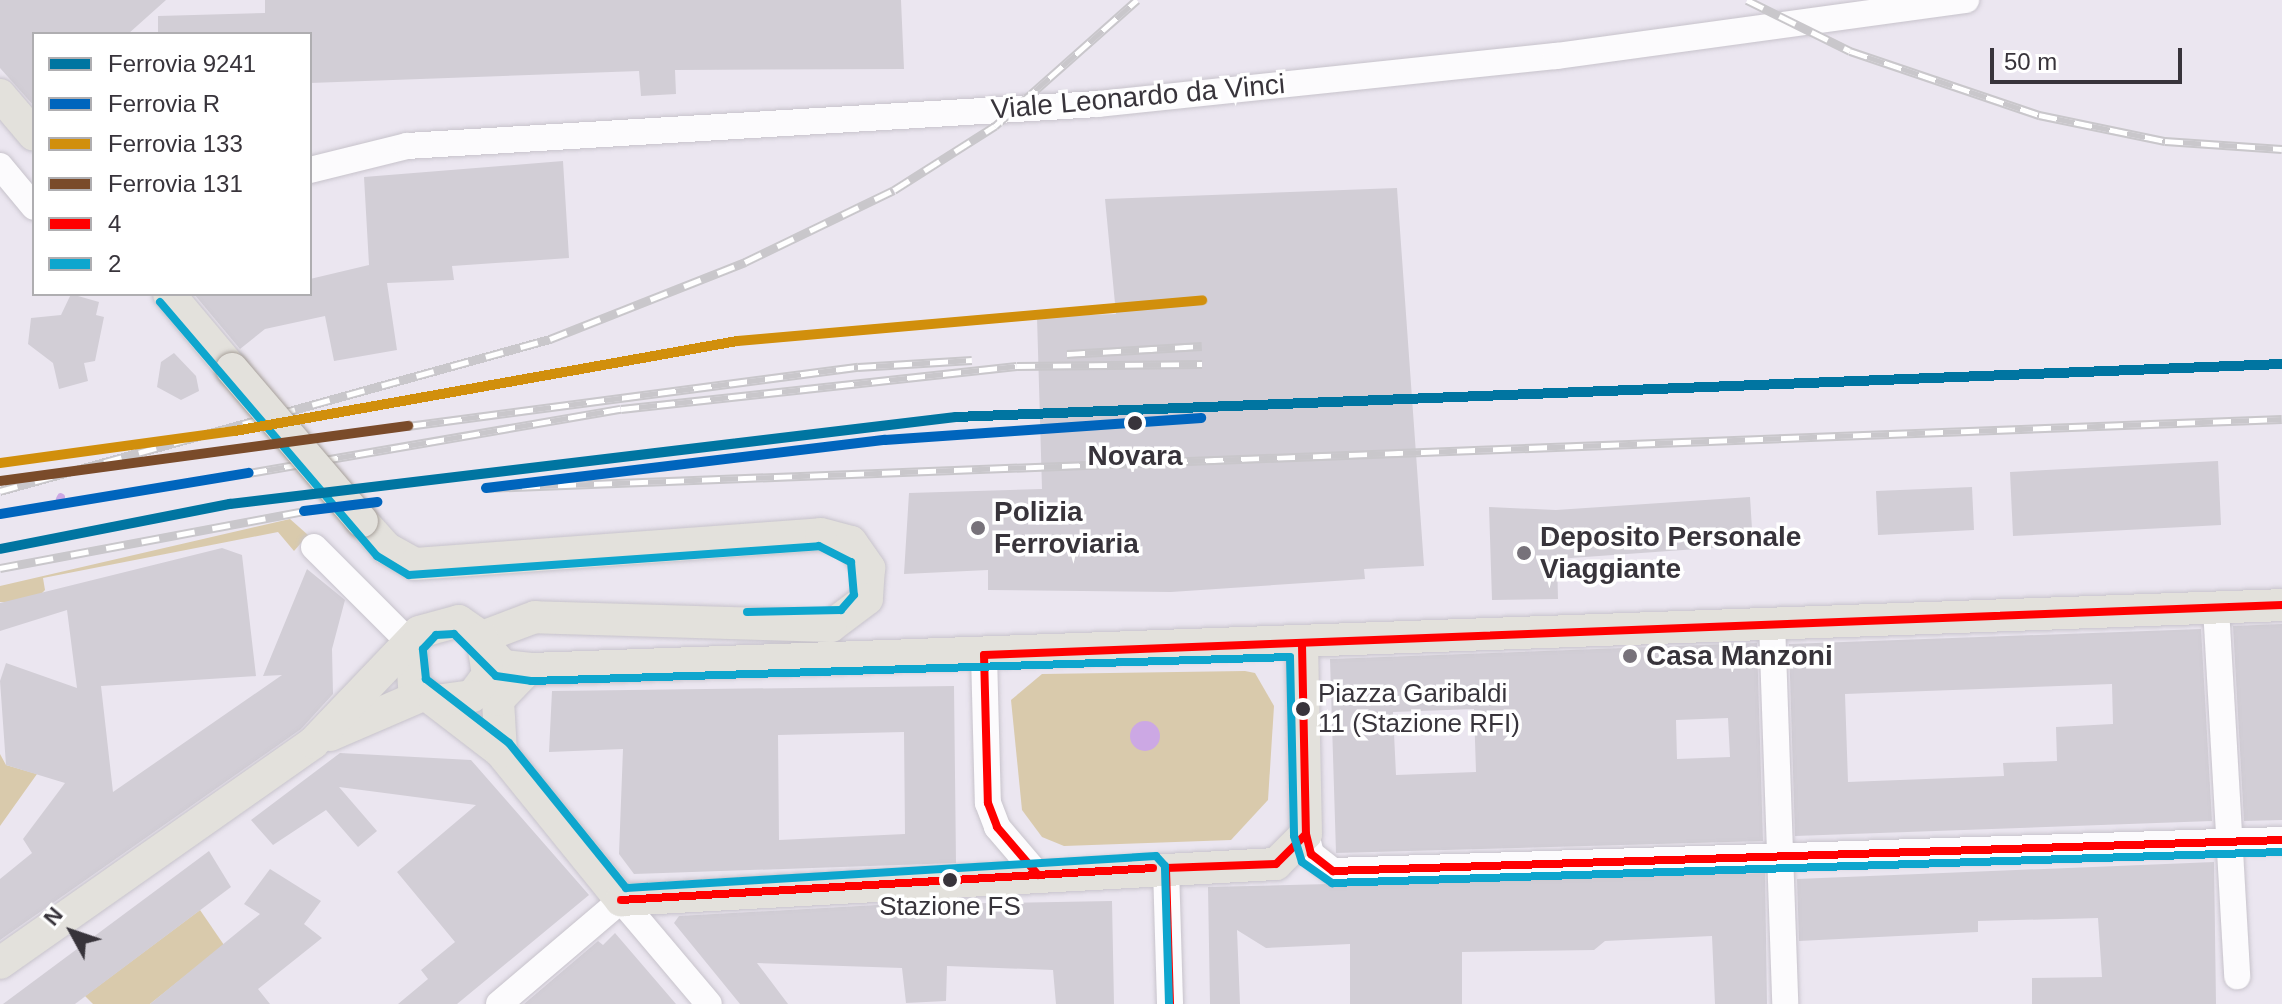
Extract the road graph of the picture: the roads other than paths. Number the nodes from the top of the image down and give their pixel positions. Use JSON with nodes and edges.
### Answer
{"nodes":[{"id":1,"x":1966,"y":0,"type":"edge"},
{"id":2,"x":1879,"y":6,"type":"edge"},
{"id":3,"x":0,"y":95,"type":"edge"},
{"id":4,"x":32,"y":133,"type":"edge"},
{"id":5,"x":0,"y":166,"type":"edge"},
{"id":6,"x":312,"y":170,"type":"edge"},
{"id":7,"x":32,"y":205,"type":"edge"},
{"id":8,"x":171,"y":296,"type":"edge"},
{"id":9,"x":314,"y":547,"type":"dead end"},
{"id":10,"x":2282,"y":605,"type":"edge"},
{"id":11,"x":2216,"y":608,"type":"junction"},
{"id":12,"x":1772,"y":623,"type":"junction"},
{"id":13,"x":485,"y":643,"type":"junction"},
{"id":14,"x":411,"y":644,"type":"junction"},
{"id":15,"x":1302,"y":645,"type":"junction"},
{"id":16,"x":984,"y":655,"type":"junction"},
{"id":17,"x":531,"y":669,"type":"junction"},
{"id":18,"x":429,"y":698,"type":"junction"},
{"id":19,"x":313,"y":743,"type":"junction"},
{"id":20,"x":501,"y":752,"type":"junction"},
{"id":21,"x":1306,"y":834,"type":"junction"},
{"id":22,"x":2282,"y":840,"type":"edge"},
{"id":23,"x":2225,"y":842,"type":"junction"},
{"id":24,"x":1780,"y":857,"type":"junction"},
{"id":25,"x":1166,"y":868,"type":"junction"},
{"id":26,"x":1038,"y":875,"type":"junction"},
{"id":27,"x":621,"y":900,"type":"junction"},
{"id":28,"x":0,"y":963,"type":"edge"},
{"id":29,"x":2237,"y":976,"type":"dead end"},
{"id":30,"x":499,"y":1004,"type":"edge"},
{"id":31,"x":709,"y":1004,"type":"edge"},
{"id":32,"x":1170,"y":1004,"type":"edge"},
{"id":33,"x":1785,"y":1004,"type":"edge"}],
"edges":[{"from":1,"to":2,"type":"street","name":"Viale Leonardo da Vinci"},
{"from":2,"to":6,"type":"street","name":"Viale Leonardo da Vinci"},
{"from":3,"to":4,"type":"main road"},
{"from":5,"to":7,"type":"street"},
{"from":8,"to":13,"type":"main road","bridge":true},
{"from":9,"to":14,"type":"street"},
{"from":10,"to":11,"type":"main road"},
{"from":11,"to":12,"type":"main road"},
{"from":11,"to":23,"type":"street"},
{"from":12,"to":15,"type":"main road"},
{"from":12,"to":24,"type":"street"},
{"from":13,"to":14,"type":"main road"},
{"from":13,"to":17,"type":"main road"},
{"from":13,"to":18,"type":"main road"},
{"from":14,"to":18,"type":"main road"},
{"from":14,"to":19,"type":"main road"},
{"from":15,"to":16,"type":"main road"},
{"from":15,"to":21,"type":"main road"},
{"from":16,"to":17,"type":"main road"},
{"from":16,"to":26,"type":"street"},
{"from":17,"to":20,"type":"main road"},
{"from":18,"to":19,"type":"main road"},
{"from":18,"to":20,"type":"main road"},
{"from":19,"to":28,"type":"main road"},
{"from":20,"to":27,"type":"main road"},
{"from":21,"to":24,"type":"street"},
{"from":21,"to":25,"type":"main road"},
{"from":22,"to":23,"type":"street"},
{"from":23,"to":24,"type":"street"},
{"from":23,"to":29,"type":"street"},
{"from":24,"to":33,"type":"street"},
{"from":25,"to":26,"type":"main road"},
{"from":25,"to":32,"type":"street"},
{"from":26,"to":27,"type":"main road"},
{"from":27,"to":30,"type":"street"},
{"from":27,"to":31,"type":"street"}]}
